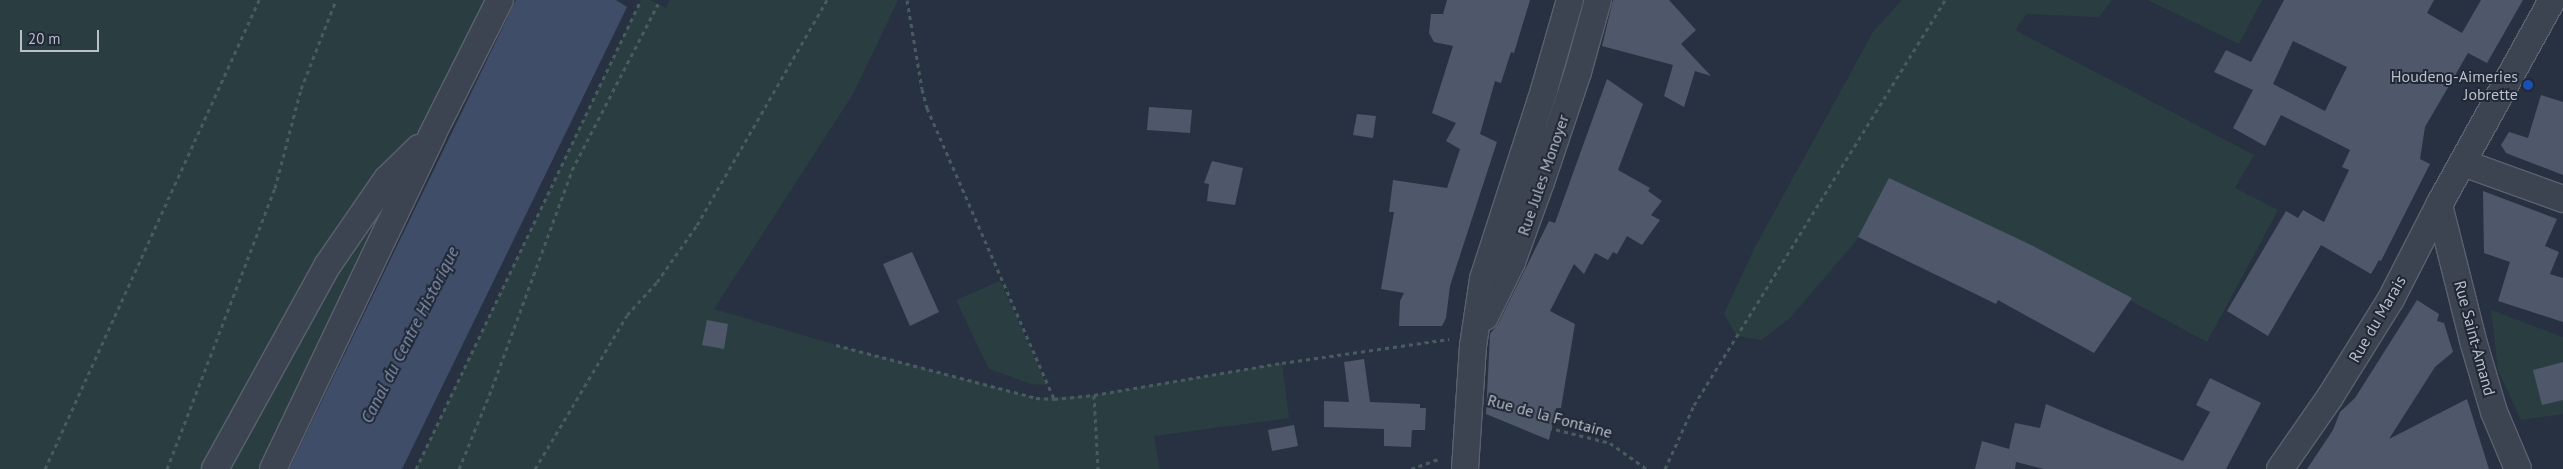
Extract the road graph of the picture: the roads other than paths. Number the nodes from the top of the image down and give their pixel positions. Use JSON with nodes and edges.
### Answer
{"nodes":[{"id":1,"x":500,"y":0,"type":"edge"},
{"id":2,"x":1570,"y":0,"type":"edge"},
{"id":3,"x":1598,"y":0,"type":"edge"},
{"id":4,"x":2552,"y":0,"type":"edge"},
{"id":5,"x":432,"y":136,"type":"junction"},
{"id":6,"x":2463,"y":163,"type":"junction"},
{"id":7,"x":2563,"y":199,"type":"edge"},
{"id":8,"x":2439,"y":205,"type":"junction"},
{"id":9,"x":1474,"y":340,"type":"junction"},
{"id":10,"x":215,"y":469,"type":"edge"},
{"id":11,"x":273,"y":469,"type":"edge"},
{"id":12,"x":1465,"y":469,"type":"edge"},
{"id":13,"x":2280,"y":469,"type":"edge"},
{"id":14,"x":2518,"y":469,"type":"edge"}],
"edges":[{"from":1,"to":5,"type":"street"},
{"from":2,"to":9,"type":"street","name":"Rue Jules Monoyer"},
{"from":3,"to":9,"type":"street","name":"Rue Jules Monoyer"},
{"from":4,"to":6,"type":"street","name":"Rue du Marais"},
{"from":5,"to":10,"type":"street"},
{"from":5,"to":11,"type":"street"},
{"from":6,"to":7,"type":"street"},
{"from":6,"to":8,"type":"street","name":"Rue du Marais"},
{"from":8,"to":13,"type":"street","name":"Rue du Marais"},
{"from":8,"to":14,"type":"street","name":"Rue Saint-Amand"},
{"from":9,"to":12,"type":"street","name":"Rue Jules Monoyer"}]}
